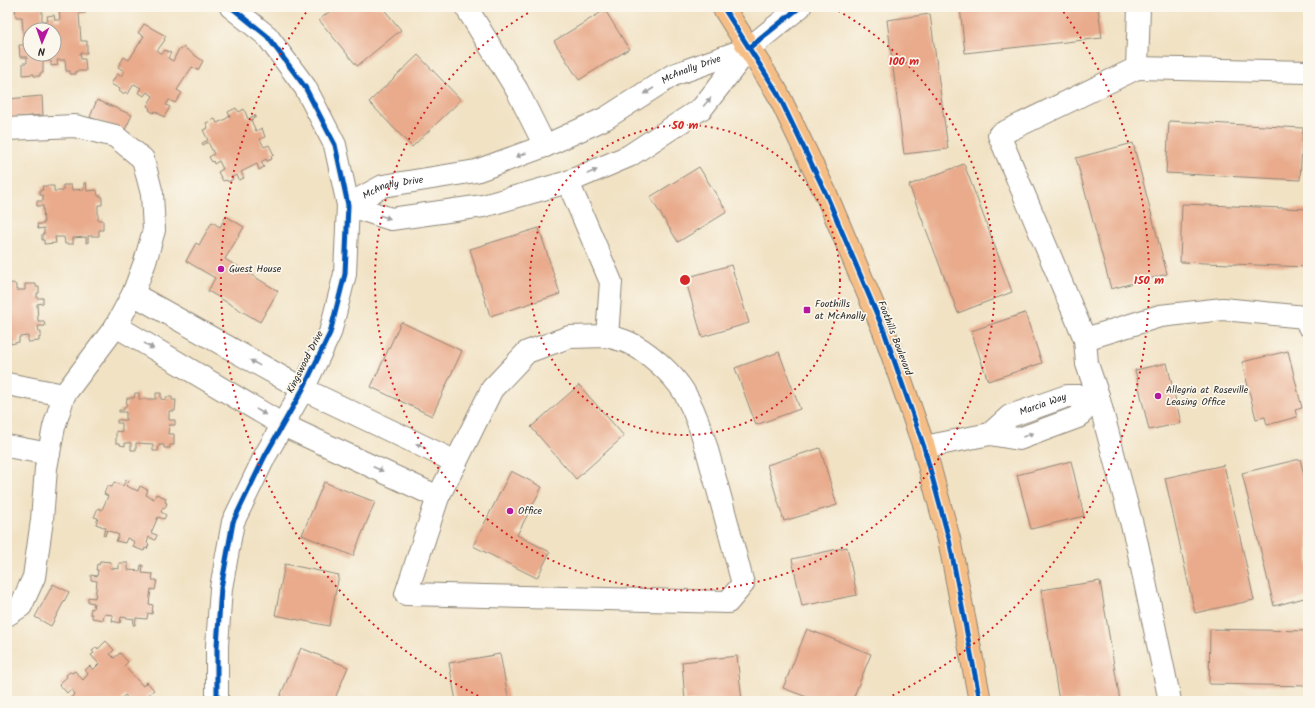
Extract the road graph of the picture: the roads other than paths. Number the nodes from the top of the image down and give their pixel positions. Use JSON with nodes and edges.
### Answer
{"nodes":[{"id":1,"x":231,"y":7,"type":"edge"},
{"id":2,"x":466,"y":7,"type":"edge"},
{"id":3,"x":723,"y":7,"type":"edge"},
{"id":4,"x":800,"y":7,"type":"edge"},
{"id":5,"x":1140,"y":7,"type":"edge"},
{"id":6,"x":749,"y":48,"type":"junction"},
{"id":7,"x":1137,"y":68,"type":"junction"},
{"id":8,"x":1308,"y":72,"type":"edge"},
{"id":9,"x":7,"y":129,"type":"edge"},
{"id":10,"x":545,"y":146,"type":"junction"},
{"id":11,"x":568,"y":182,"type":"junction"},
{"id":12,"x":348,"y":205,"type":"junction"},
{"id":13,"x":133,"y":294,"type":"junction"},
{"id":14,"x":1308,"y":325,"type":"edge"},
{"id":15,"x":116,"y":326,"type":"junction"},
{"id":16,"x":607,"y":336,"type":"junction"},
{"id":17,"x":1085,"y":339,"type":"junction"},
{"id":18,"x":7,"y":384,"type":"edge"},
{"id":19,"x":303,"y":390,"type":"junction"},
{"id":20,"x":64,"y":395,"type":"junction"},
{"id":21,"x":1098,"y":396,"type":"junction"},
{"id":22,"x":283,"y":425,"type":"junction"},
{"id":23,"x":7,"y":446,"type":"edge"},
{"id":24,"x":924,"y":447,"type":"junction"},
{"id":25,"x":49,"y":454,"type":"junction"},
{"id":26,"x":456,"y":462,"type":"junction"},
{"id":27,"x":438,"y":497,"type":"junction"},
{"id":28,"x":7,"y":614,"type":"edge"},
{"id":29,"x":217,"y":701,"type":"edge"},
{"id":30,"x":980,"y":701,"type":"edge"},
{"id":31,"x":1170,"y":701,"type":"edge"}],
"edges":[{"from":1,"to":12,"type":"street","name":"Kingswood Drive"},
{"from":2,"to":10,"type":"street"},
{"from":3,"to":6,"type":"main road","name":"Foothills Boulevard"},
{"from":4,"to":6,"type":"street","name":"McAnally Drive"},
{"from":5,"to":7,"type":"street"},
{"from":6,"to":10,"type":"street","name":"McAnally Drive","one_way":true},
{"from":11,"to":6,"type":"street","name":"McAnally Drive","one_way":true},
{"from":6,"to":24,"type":"main road","name":"Foothills Boulevard"},
{"from":7,"to":8,"type":"street"},
{"from":7,"to":17,"type":"street"},
{"from":9,"to":13,"type":"street"},
{"from":10,"to":12,"type":"street","name":"McAnally Drive","one_way":true},
{"from":12,"to":11,"type":"street","name":"McAnally Drive","one_way":true},
{"from":11,"to":16,"type":"street"},
{"from":12,"to":19,"type":"street","name":"Kingswood Drive"},
{"from":13,"to":15,"type":"street"},
{"from":19,"to":13,"type":"street","one_way":true},
{"from":14,"to":17,"type":"street"},
{"from":15,"to":20,"type":"street"},
{"from":15,"to":22,"type":"street","one_way":true},
{"from":16,"to":26,"type":"street"},
{"from":16,"to":27,"type":"street"},
{"from":17,"to":21,"type":"street"},
{"from":18,"to":20,"type":"street"},
{"from":19,"to":22,"type":"street","name":"Kingswood Drive"},
{"from":26,"to":19,"type":"street","one_way":true},
{"from":20,"to":25,"type":"street"},
{"from":21,"to":24,"type":"street","name":"Marcia Way"},
{"from":21,"to":31,"type":"street"},
{"from":22,"to":27,"type":"street","one_way":true},
{"from":22,"to":29,"type":"street","name":"Kingswood Drive"},
{"from":23,"to":25,"type":"street"},
{"from":24,"to":30,"type":"main road","name":"Foothills Boulevard"},
{"from":25,"to":28,"type":"street"},
{"from":26,"to":27,"type":"street"}]}
